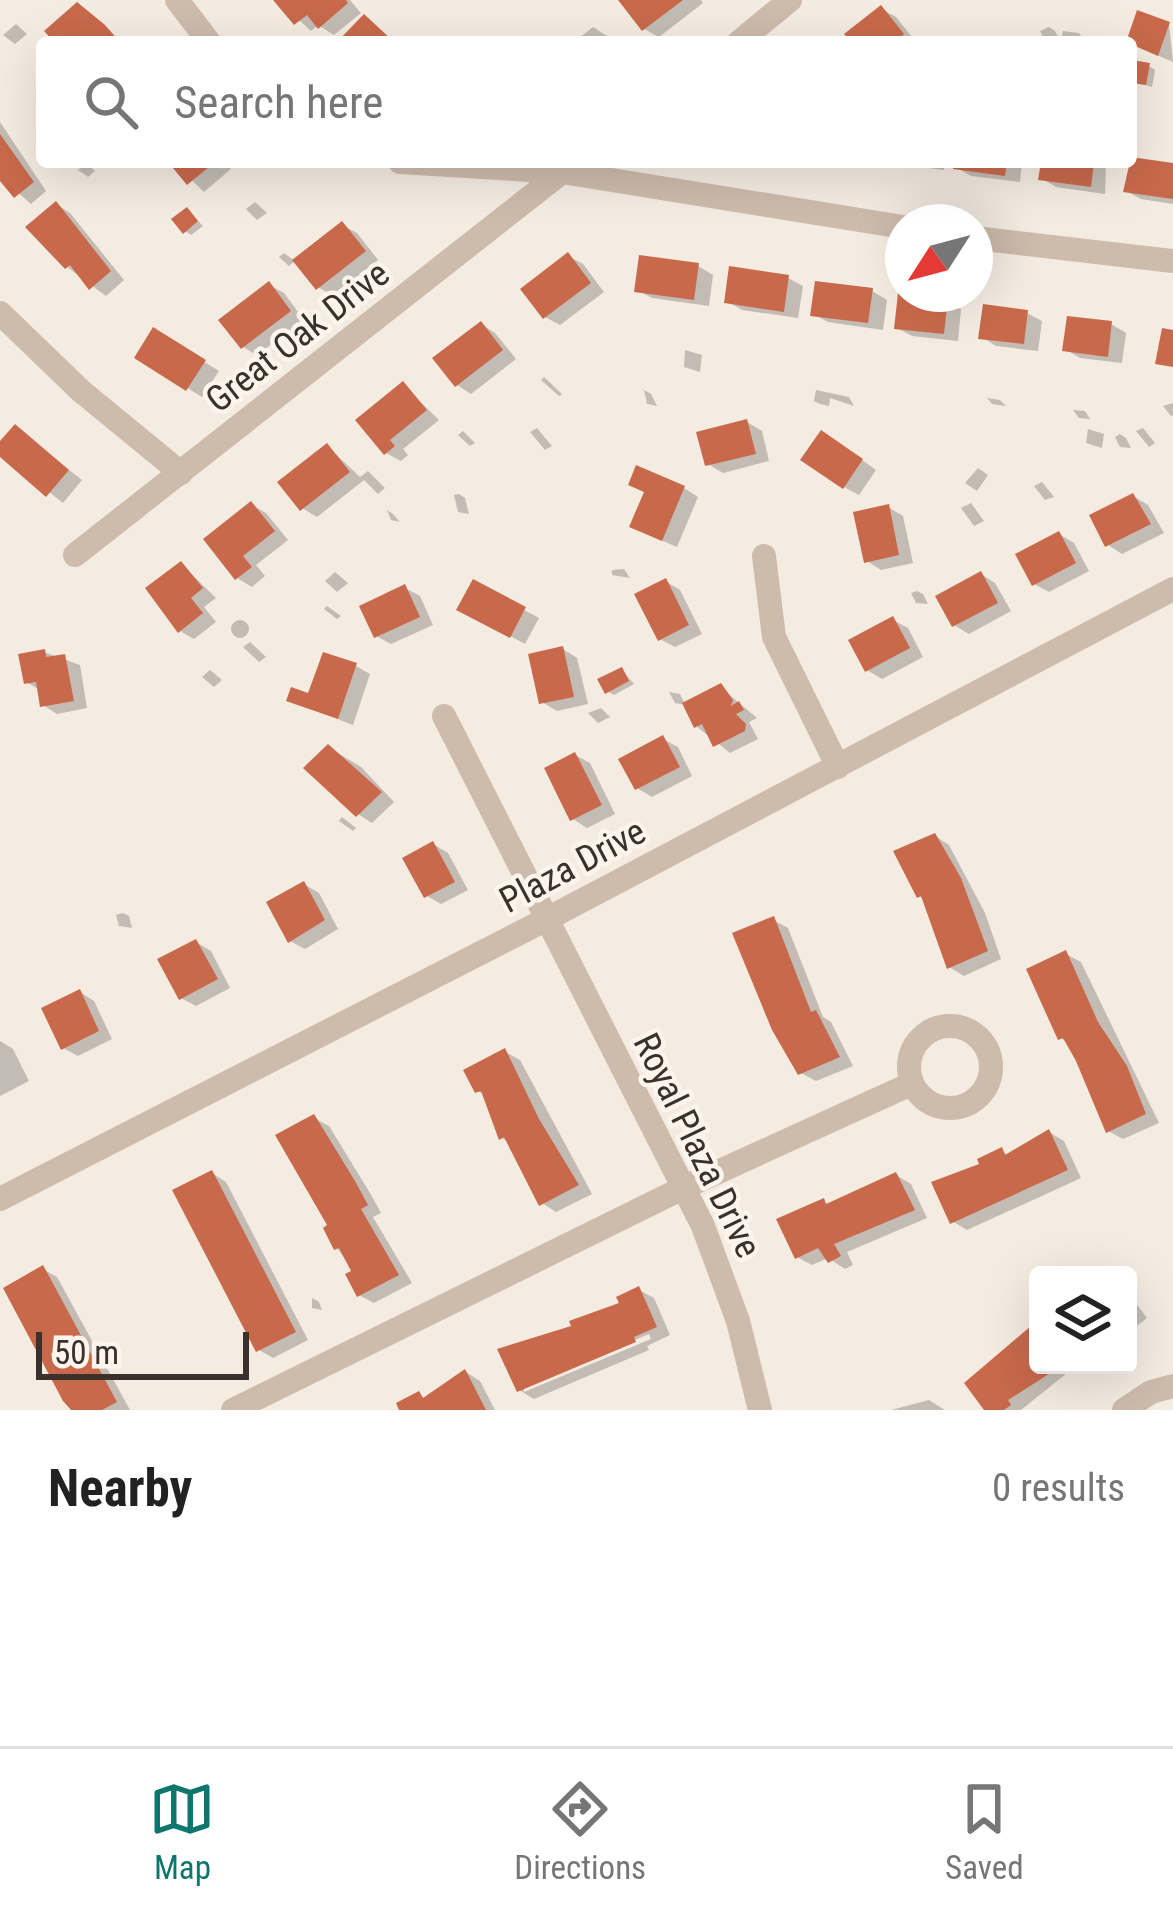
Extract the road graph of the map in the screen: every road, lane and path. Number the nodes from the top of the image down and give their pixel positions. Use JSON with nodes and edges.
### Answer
{"nodes":[{"id":1,"x":177,"y":0,"type":"edge"},
{"id":2,"x":790,"y":0,"type":"edge"},
{"id":3,"x":204,"y":36,"type":"edge"},
{"id":4,"x":746,"y":36,"type":"edge"},
{"id":5,"x":534,"y":168,"type":"edge"},
{"id":6,"x":578,"y":170,"type":"edge"},
{"id":7,"x":885,"y":224,"type":"edge"},
{"id":8,"x":993,"y":240,"type":"edge"},
{"id":9,"x":1173,"y":261,"type":"edge"},
{"id":10,"x":0,"y":313,"type":"edge"},
{"id":11,"x":181,"y":473,"type":"junction"},
{"id":12,"x":75,"y":555,"type":"dead end"},
{"id":13,"x":764,"y":556,"type":"dead end"},
{"id":14,"x":1173,"y":589,"type":"edge"},
{"id":15,"x":444,"y":716,"type":"dead end"},
{"id":16,"x":838,"y":767,"type":"junction"},
{"id":17,"x":545,"y":920,"type":"junction"},
{"id":18,"x":911,"y":1084,"type":"dead end"},
{"id":19,"x":685,"y":1187,"type":"junction"},
{"id":20,"x":0,"y":1199,"type":"edge"},
{"id":21,"x":1173,"y":1387,"type":"edge"},
{"id":22,"x":232,"y":1410,"type":"edge"},
{"id":23,"x":760,"y":1410,"type":"edge"},
{"id":24,"x":1124,"y":1410,"type":"edge"}],
"edges":[{"from":1,"to":3,"type":"street"},
{"from":2,"to":4,"type":"street"},
{"from":5,"to":6,"type":"street"},
{"from":6,"to":7,"type":"street"},
{"from":6,"to":11,"type":"street","name":"Great Oak Drive"},
{"from":8,"to":9,"type":"street"},
{"from":10,"to":11,"type":"street"},
{"from":11,"to":12,"type":"street","name":"Great Oak Drive"},
{"from":13,"to":16,"type":"street"},
{"from":14,"to":16,"type":"street","name":"Plaza Drive"},
{"from":15,"to":17,"type":"street","name":"Royal Plaza Drive"},
{"from":16,"to":17,"type":"street","name":"Plaza Drive"},
{"from":17,"to":19,"type":"street","name":"Royal Plaza Drive"},
{"from":17,"to":20,"type":"street","name":"Plaza Drive"},
{"from":18,"to":19,"type":"street"},
{"from":19,"to":22,"type":"street"},
{"from":19,"to":23,"type":"street","name":"Royal Plaza Drive"},
{"from":21,"to":24,"type":"street"}]}
